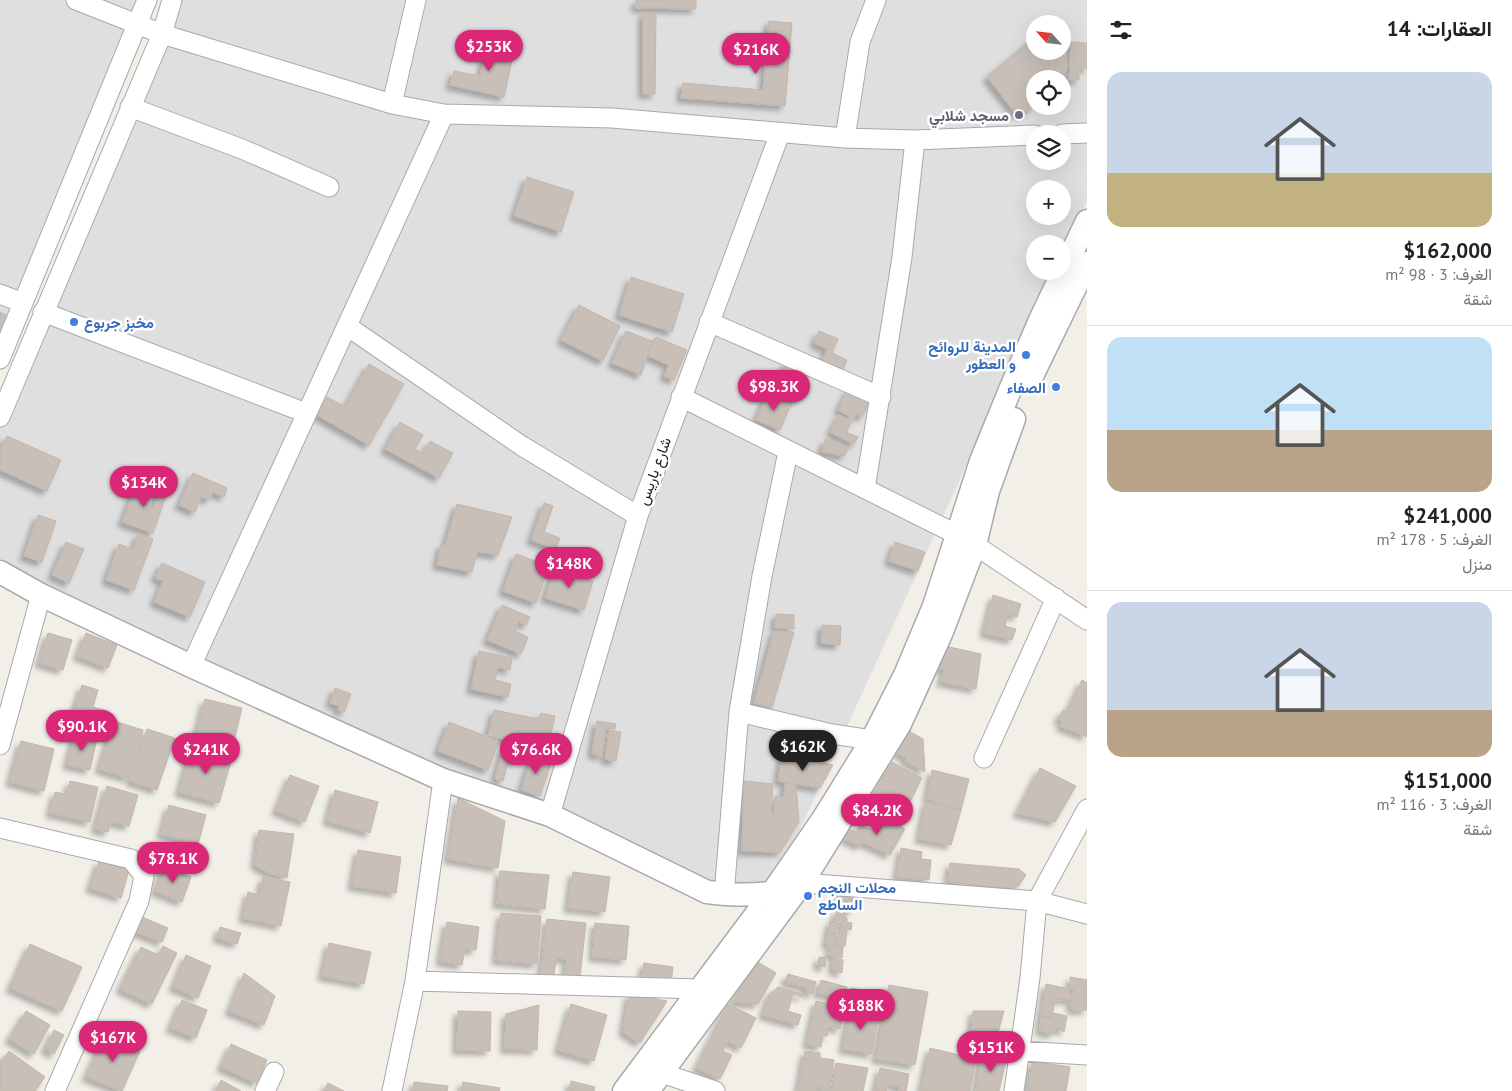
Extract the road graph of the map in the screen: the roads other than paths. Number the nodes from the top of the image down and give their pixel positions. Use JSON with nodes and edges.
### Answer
{"nodes":[{"id":1,"x":76,"y":0,"type":"edge"},
{"id":2,"x":148,"y":0,"type":"edge"},
{"id":3,"x":172,"y":0,"type":"edge"},
{"id":4,"x":416,"y":0,"type":"edge"},
{"id":5,"x":874,"y":1,"type":"edge"},
{"id":6,"x":138,"y":25,"type":"junction"},
{"id":7,"x":162,"y":34,"type":"junction"},
{"id":8,"x":392,"y":104,"type":"junction"},
{"id":9,"x":130,"y":107,"type":"junction"},
{"id":10,"x":444,"y":114,"type":"junction"},
{"id":11,"x":1087,"y":133,"type":"edge"},
{"id":12,"x":780,"y":134,"type":"junction"},
{"id":13,"x":1071,"y":134,"type":"edge"},
{"id":14,"x":1026,"y":135,"type":"edge"},
{"id":15,"x":845,"y":138,"type":"junction"},
{"id":16,"x":915,"y":140,"type":"junction"},
{"id":17,"x":329,"y":187,"type":"dead end"},
{"id":18,"x":1087,"y":221,"type":"edge"},
{"id":19,"x":1087,"y":263,"type":"edge"},
{"id":20,"x":0,"y":294,"type":"edge"},
{"id":21,"x":23,"y":303,"type":"junction"},
{"id":22,"x":43,"y":312,"type":"junction"},
{"id":23,"x":709,"y":322,"type":"junction"},
{"id":24,"x":347,"y":326,"type":"junction"},
{"id":25,"x":0,"y":359,"type":"edge"},
{"id":26,"x":681,"y":397,"type":"junction"},
{"id":27,"x":881,"y":397,"type":"junction"},
{"id":28,"x":306,"y":413,"type":"junction"},
{"id":29,"x":0,"y":417,"type":"edge"},
{"id":30,"x":788,"y":452,"type":"junction"},
{"id":31,"x":865,"y":489,"type":"junction"},
{"id":32,"x":638,"y":516,"type":"junction"},
{"id":33,"x":966,"y":540,"type":"junction"},
{"id":34,"x":0,"y":572,"type":"edge"},
{"id":35,"x":41,"y":595,"type":"junction"},
{"id":36,"x":1056,"y":598,"type":"junction"},
{"id":37,"x":1087,"y":620,"type":"edge"},
{"id":38,"x":191,"y":666,"type":"junction"},
{"id":39,"x":739,"y":712,"type":"junction"},
{"id":40,"x":872,"y":740,"type":"junction"},
{"id":41,"x":0,"y":745,"type":"edge"},
{"id":42,"x":984,"y":758,"type":"dead end"},
{"id":43,"x":443,"y":780,"type":"junction"},
{"id":44,"x":1087,"y":809,"type":"edge"},
{"id":45,"x":550,"y":815,"type":"junction"},
{"id":46,"x":0,"y":828,"type":"edge"},
{"id":47,"x":802,"y":883,"type":"junction"},
{"id":48,"x":772,"y":893,"type":"junction"},
{"id":49,"x":724,"y":894,"type":"junction"},
{"id":50,"x":1037,"y":901,"type":"junction"},
{"id":51,"x":1087,"y":914,"type":"edge"},
{"id":52,"x":415,"y":981,"type":"junction"},
{"id":53,"x":699,"y":989,"type":"junction"},
{"id":54,"x":1021,"y":1051,"type":"junction"},
{"id":55,"x":1087,"y":1055,"type":"edge"},
{"id":56,"x":274,"y":1072,"type":"dead end"},
{"id":57,"x":662,"y":1073,"type":"junction"},
{"id":58,"x":55,"y":1091,"type":"edge"},
{"id":59,"x":265,"y":1091,"type":"edge"},
{"id":60,"x":392,"y":1091,"type":"edge"},
{"id":61,"x":624,"y":1091,"type":"edge"},
{"id":62,"x":648,"y":1091,"type":"edge"},
{"id":63,"x":715,"y":1091,"type":"edge"},
{"id":64,"x":1014,"y":1091,"type":"edge"}],
"edges":[{"from":1,"to":6,"type":"street"},
{"from":2,"to":6,"type":"street"},
{"from":3,"to":7,"type":"street"},
{"from":4,"to":8,"type":"street"},
{"from":5,"to":15,"type":"street"},
{"from":6,"to":7,"type":"street"},
{"from":6,"to":21,"type":"street"},
{"from":7,"to":8,"type":"street"},
{"from":7,"to":9,"type":"street"},
{"from":8,"to":10,"type":"street"},
{"from":9,"to":17,"type":"street"},
{"from":9,"to":22,"type":"street"},
{"from":10,"to":12,"type":"street"},
{"from":10,"to":24,"type":"street"},
{"from":11,"to":13,"type":"street"},
{"from":12,"to":15,"type":"street"},
{"from":12,"to":23,"type":"street","name":"شارع باريس"},
{"from":14,"to":16,"type":"street"},
{"from":15,"to":16,"type":"street"},
{"from":16,"to":27,"type":"street"},
{"from":18,"to":33,"type":"street"},
{"from":19,"to":33,"type":"street"},
{"from":20,"to":21,"type":"street"},
{"from":21,"to":25,"type":"street"},
{"from":22,"to":28,"type":"street"},
{"from":22,"to":29,"type":"street"},
{"from":23,"to":26,"type":"street","name":"شارع باريس"},
{"from":23,"to":27,"type":"street"},
{"from":24,"to":28,"type":"street"},
{"from":24,"to":32,"type":"street"},
{"from":26,"to":30,"type":"street"},
{"from":26,"to":32,"type":"street","name":"شارع باريس"},
{"from":27,"to":31,"type":"street"},
{"from":28,"to":38,"type":"street"},
{"from":30,"to":31,"type":"street"},
{"from":30,"to":39,"type":"street"},
{"from":31,"to":33,"type":"street"},
{"from":32,"to":45,"type":"street","name":"شارع باريس"},
{"from":33,"to":36,"type":"street"},
{"from":33,"to":40,"type":"street"},
{"from":33,"to":47,"type":"street"},
{"from":34,"to":35,"type":"street"},
{"from":35,"to":38,"type":"street"},
{"from":35,"to":41,"type":"street"},
{"from":36,"to":37,"type":"street"},
{"from":36,"to":42,"type":"street"},
{"from":38,"to":43,"type":"street"},
{"from":39,"to":40,"type":"street"},
{"from":39,"to":49,"type":"street"},
{"from":40,"to":48,"type":"street"},
{"from":43,"to":45,"type":"street"},
{"from":43,"to":52,"type":"street"},
{"from":44,"to":50,"type":"street"},
{"from":45,"to":49,"type":"street"},
{"from":46,"to":58,"type":"street"},
{"from":47,"to":48,"type":"street"},
{"from":47,"to":50,"type":"street"},
{"from":47,"to":57,"type":"street"},
{"from":48,"to":49,"type":"street"},
{"from":48,"to":53,"type":"street"},
{"from":50,"to":51,"type":"street"},
{"from":50,"to":54,"type":"street"},
{"from":52,"to":53,"type":"street"},
{"from":52,"to":60,"type":"street"},
{"from":53,"to":61,"type":"street"},
{"from":54,"to":55,"type":"street"},
{"from":54,"to":64,"type":"street"},
{"from":56,"to":59,"type":"street"},
{"from":57,"to":62,"type":"street"},
{"from":57,"to":63,"type":"street"}]}
